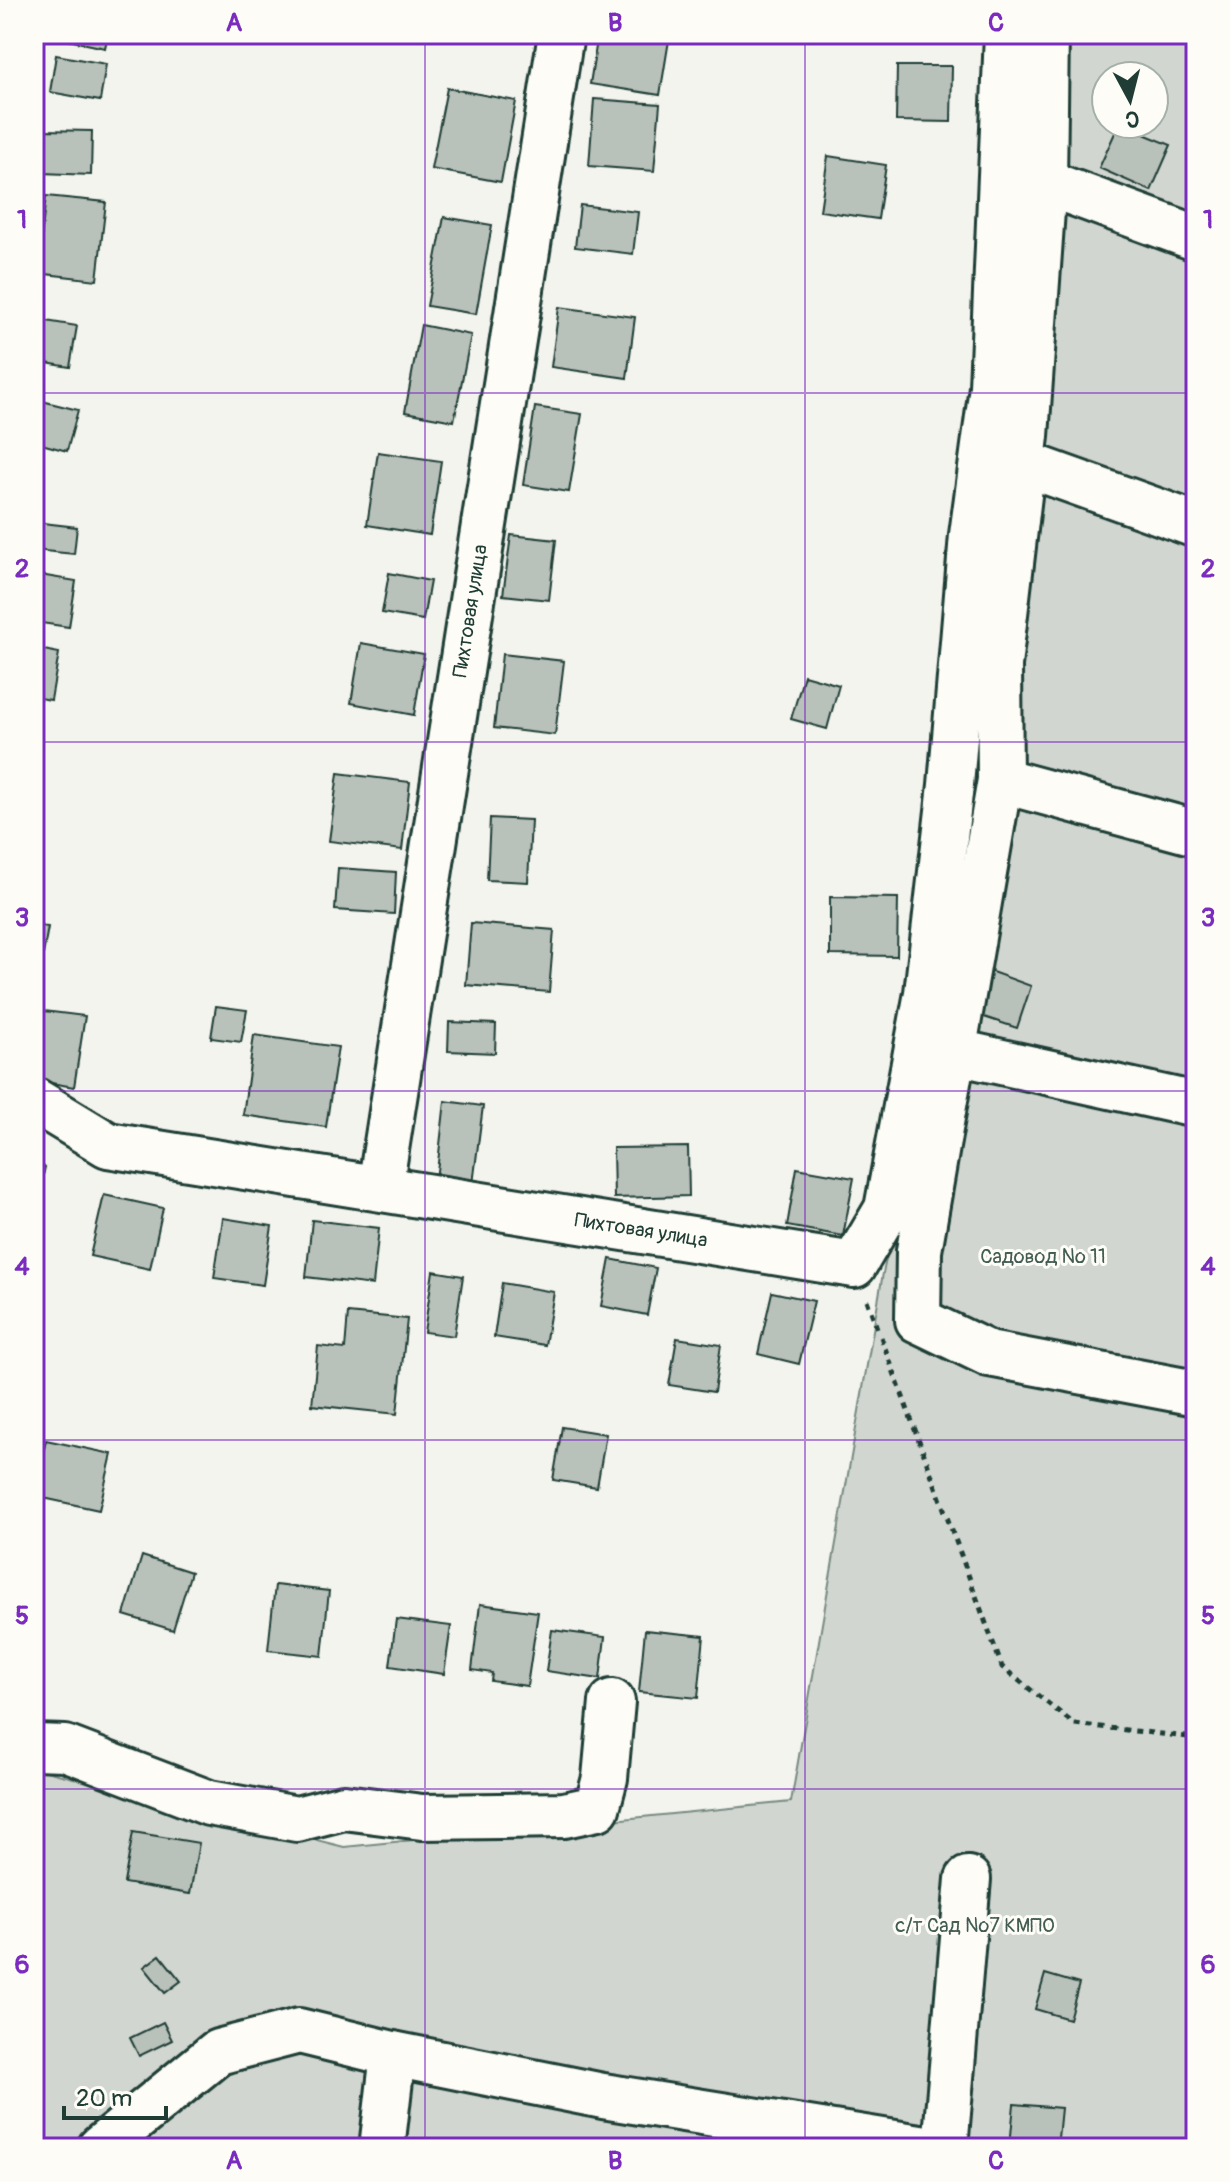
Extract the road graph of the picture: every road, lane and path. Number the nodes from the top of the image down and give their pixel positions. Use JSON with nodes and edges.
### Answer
{"nodes":[{"id":1,"x":561,"y":34,"type":"edge"},
{"id":2,"x":1007,"y":34,"type":"edge"},
{"id":3,"x":1046,"y":34,"type":"edge"},
{"id":4,"x":1044,"y":182,"type":"junction"},
{"id":5,"x":1196,"y":238,"type":"edge"},
{"id":6,"x":1023,"y":463,"type":"junction"},
{"id":7,"x":1196,"y":525,"type":"edge"},
{"id":8,"x":1000,"y":780,"type":"junction"},
{"id":9,"x":1196,"y":833,"type":"edge"},
{"id":10,"x":952,"y":1051,"type":"junction"},
{"id":11,"x":34,"y":1100,"type":"edge"},
{"id":12,"x":1196,"y":1105,"type":"edge"},
{"id":13,"x":380,"y":1188,"type":"junction"},
{"id":14,"x":854,"y":1265,"type":"junction"},
{"id":15,"x":1196,"y":1393,"type":"edge"},
{"id":16,"x":612,"y":1702,"type":"dead end"},
{"id":17,"x":1196,"y":1738,"type":"edge"},
{"id":18,"x":34,"y":1747,"type":"edge"},
{"id":19,"x":968,"y":1879,"type":"dead end"},
{"id":20,"x":393,"y":2054,"type":"junction"},
{"id":21,"x":100,"y":2148,"type":"edge"},
{"id":22,"x":382,"y":2148,"type":"edge"},
{"id":23,"x":926,"y":2148,"type":"edge"},
{"id":24,"x":945,"y":2148,"type":"edge"}],
"edges":[{"from":1,"to":13,"type":"street","name":"Пихтовая улица"},
{"from":2,"to":14,"type":"street"},
{"from":3,"to":4,"type":"street"},
{"from":4,"to":5,"type":"street"},
{"from":4,"to":6,"type":"street"},
{"from":6,"to":7,"type":"street"},
{"from":6,"to":8,"type":"street"},
{"from":8,"to":9,"type":"street"},
{"from":8,"to":10,"type":"street"},
{"from":10,"to":12,"type":"street"},
{"from":10,"to":15,"type":"street"},
{"from":11,"to":13,"type":"street","name":"Пихтовая улица"},
{"from":13,"to":14,"type":"street","name":"Пихтовая улица"},
{"from":14,"to":17,"type":"path"},
{"from":16,"to":18,"type":"street"},
{"from":19,"to":24,"type":"street"},
{"from":20,"to":21,"type":"street"},
{"from":20,"to":22,"type":"street"},
{"from":20,"to":23,"type":"street"}]}
